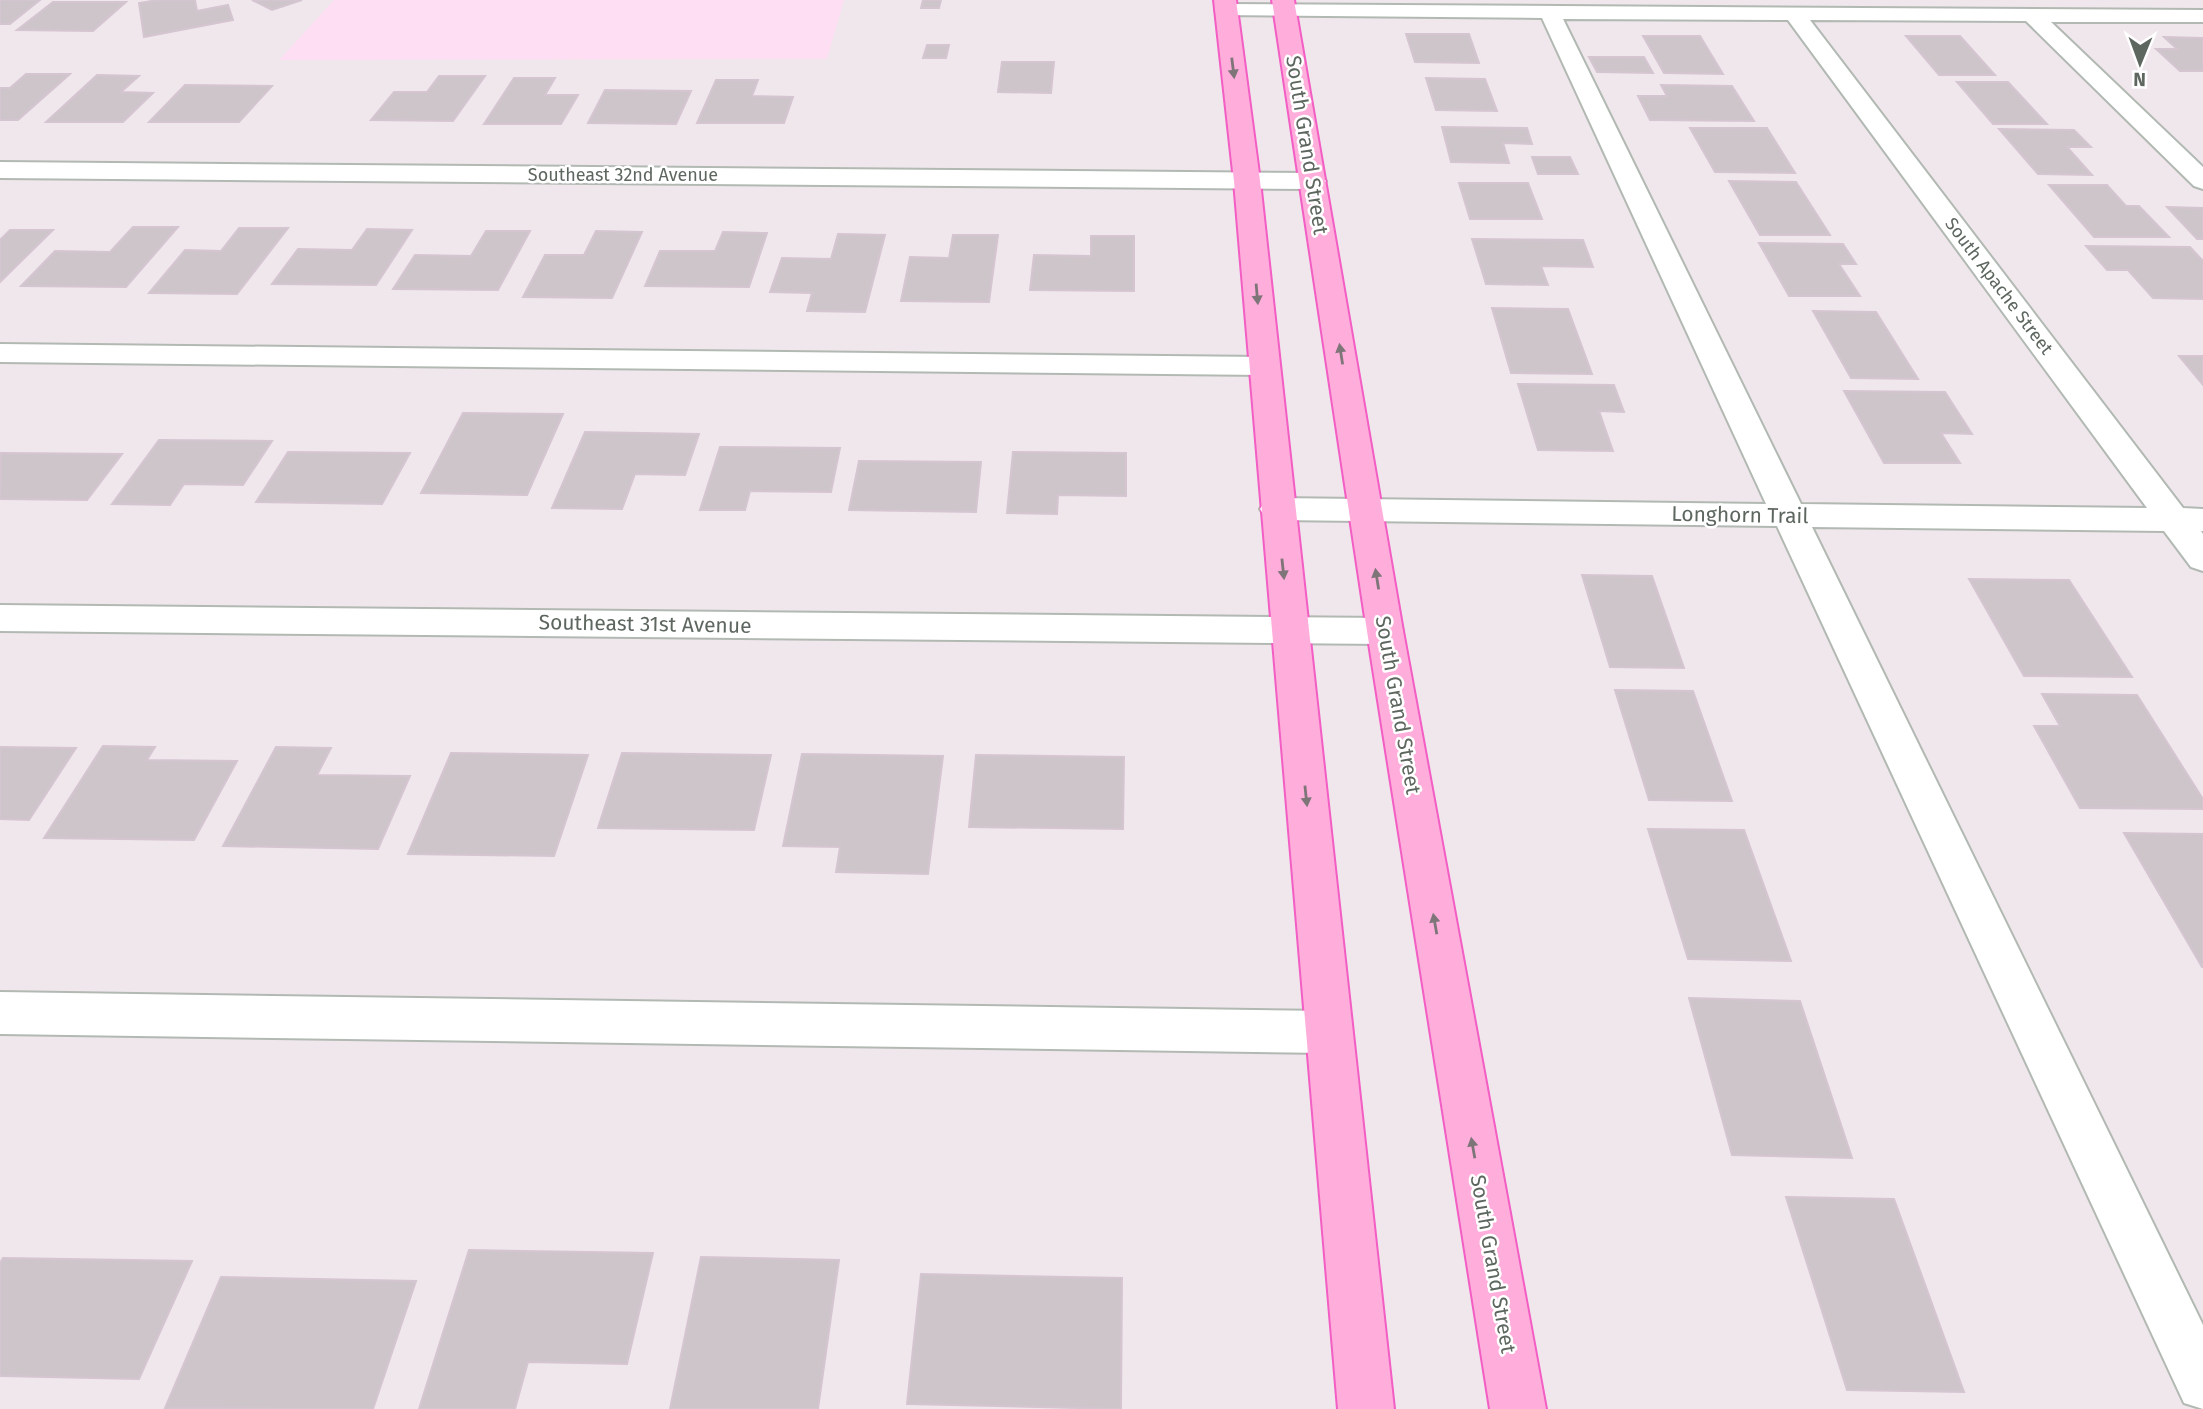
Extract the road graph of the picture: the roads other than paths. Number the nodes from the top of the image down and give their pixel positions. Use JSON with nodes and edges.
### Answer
{"nodes":[{"id":1,"x":1225,"y":5,"type":"edge"},
{"id":2,"x":1284,"y":5,"type":"edge"},
{"id":3,"x":1549,"y":11,"type":"junction"},
{"id":4,"x":1794,"y":13,"type":"junction"},
{"id":5,"x":2032,"y":15,"type":"junction"},
{"id":6,"x":2203,"y":16,"type":"edge"},
{"id":7,"x":0,"y":170,"type":"edge"},
{"id":8,"x":1247,"y":181,"type":"junction"},
{"id":9,"x":1313,"y":181,"type":"junction"},
{"id":10,"x":2203,"y":181,"type":"edge"},
{"id":11,"x":0,"y":353,"type":"edge"},
{"id":12,"x":1264,"y":366,"type":"junction"},
{"id":13,"x":1277,"y":509,"type":"junction"},
{"id":14,"x":1366,"y":510,"type":"junction"},
{"id":15,"x":1789,"y":516,"type":"junction"},
{"id":16,"x":2188,"y":520,"type":"edge"},
{"id":17,"x":2203,"y":559,"type":"edge"},
{"id":18,"x":0,"y":618,"type":"edge"},
{"id":19,"x":1290,"y":631,"type":"junction"},
{"id":20,"x":1385,"y":631,"type":"junction"},
{"id":21,"x":0,"y":1013,"type":"edge"},
{"id":22,"x":1328,"y":1032,"type":"junction"},
{"id":23,"x":2203,"y":1384,"type":"edge"},
{"id":24,"x":1366,"y":1409,"type":"edge"},
{"id":25,"x":1518,"y":1409,"type":"edge"}],
"edges":[{"from":1,"to":2,"type":"street"},
{"from":1,"to":8,"type":"main road","one_way":true},
{"from":2,"to":3,"type":"street"},
{"from":2,"to":9,"type":"main road","name":"South Grand Street"},
{"from":3,"to":4,"type":"street"},
{"from":3,"to":15,"type":"street"},
{"from":4,"to":5,"type":"street"},
{"from":4,"to":16,"type":"street","name":"South Apache Street"},
{"from":5,"to":6,"type":"street"},
{"from":5,"to":10,"type":"street"},
{"from":7,"to":8,"type":"street","name":"Southeast 32nd Avenue"},
{"from":8,"to":9,"type":"street","name":"Southeast 32nd Avenue"},
{"from":8,"to":12,"type":"main road","one_way":true},
{"from":14,"to":9,"type":"main road","name":"South Grand Street","one_way":true},
{"from":11,"to":12,"type":"street"},
{"from":12,"to":13,"type":"main road"},
{"from":13,"to":14,"type":"street","name":"Longhorn Trail"},
{"from":13,"to":19,"type":"main road","one_way":true},
{"from":14,"to":15,"type":"street","name":"Longhorn Trail"},
{"from":20,"to":14,"type":"main road","name":"South Grand Street","one_way":true},
{"from":15,"to":16,"type":"street","name":"Longhorn Trail"},
{"from":15,"to":23,"type":"street"},
{"from":16,"to":17,"type":"street","name":"South Apache Street"},
{"from":18,"to":19,"type":"street","name":"Southeast 31st Avenue"},
{"from":19,"to":20,"type":"street","name":"Southeast 31st Avenue"},
{"from":19,"to":22,"type":"main road","one_way":true},
{"from":25,"to":20,"type":"main road","name":"South Grand Street","one_way":true},
{"from":21,"to":22,"type":"street"},
{"from":22,"to":24,"type":"main road"}]}
